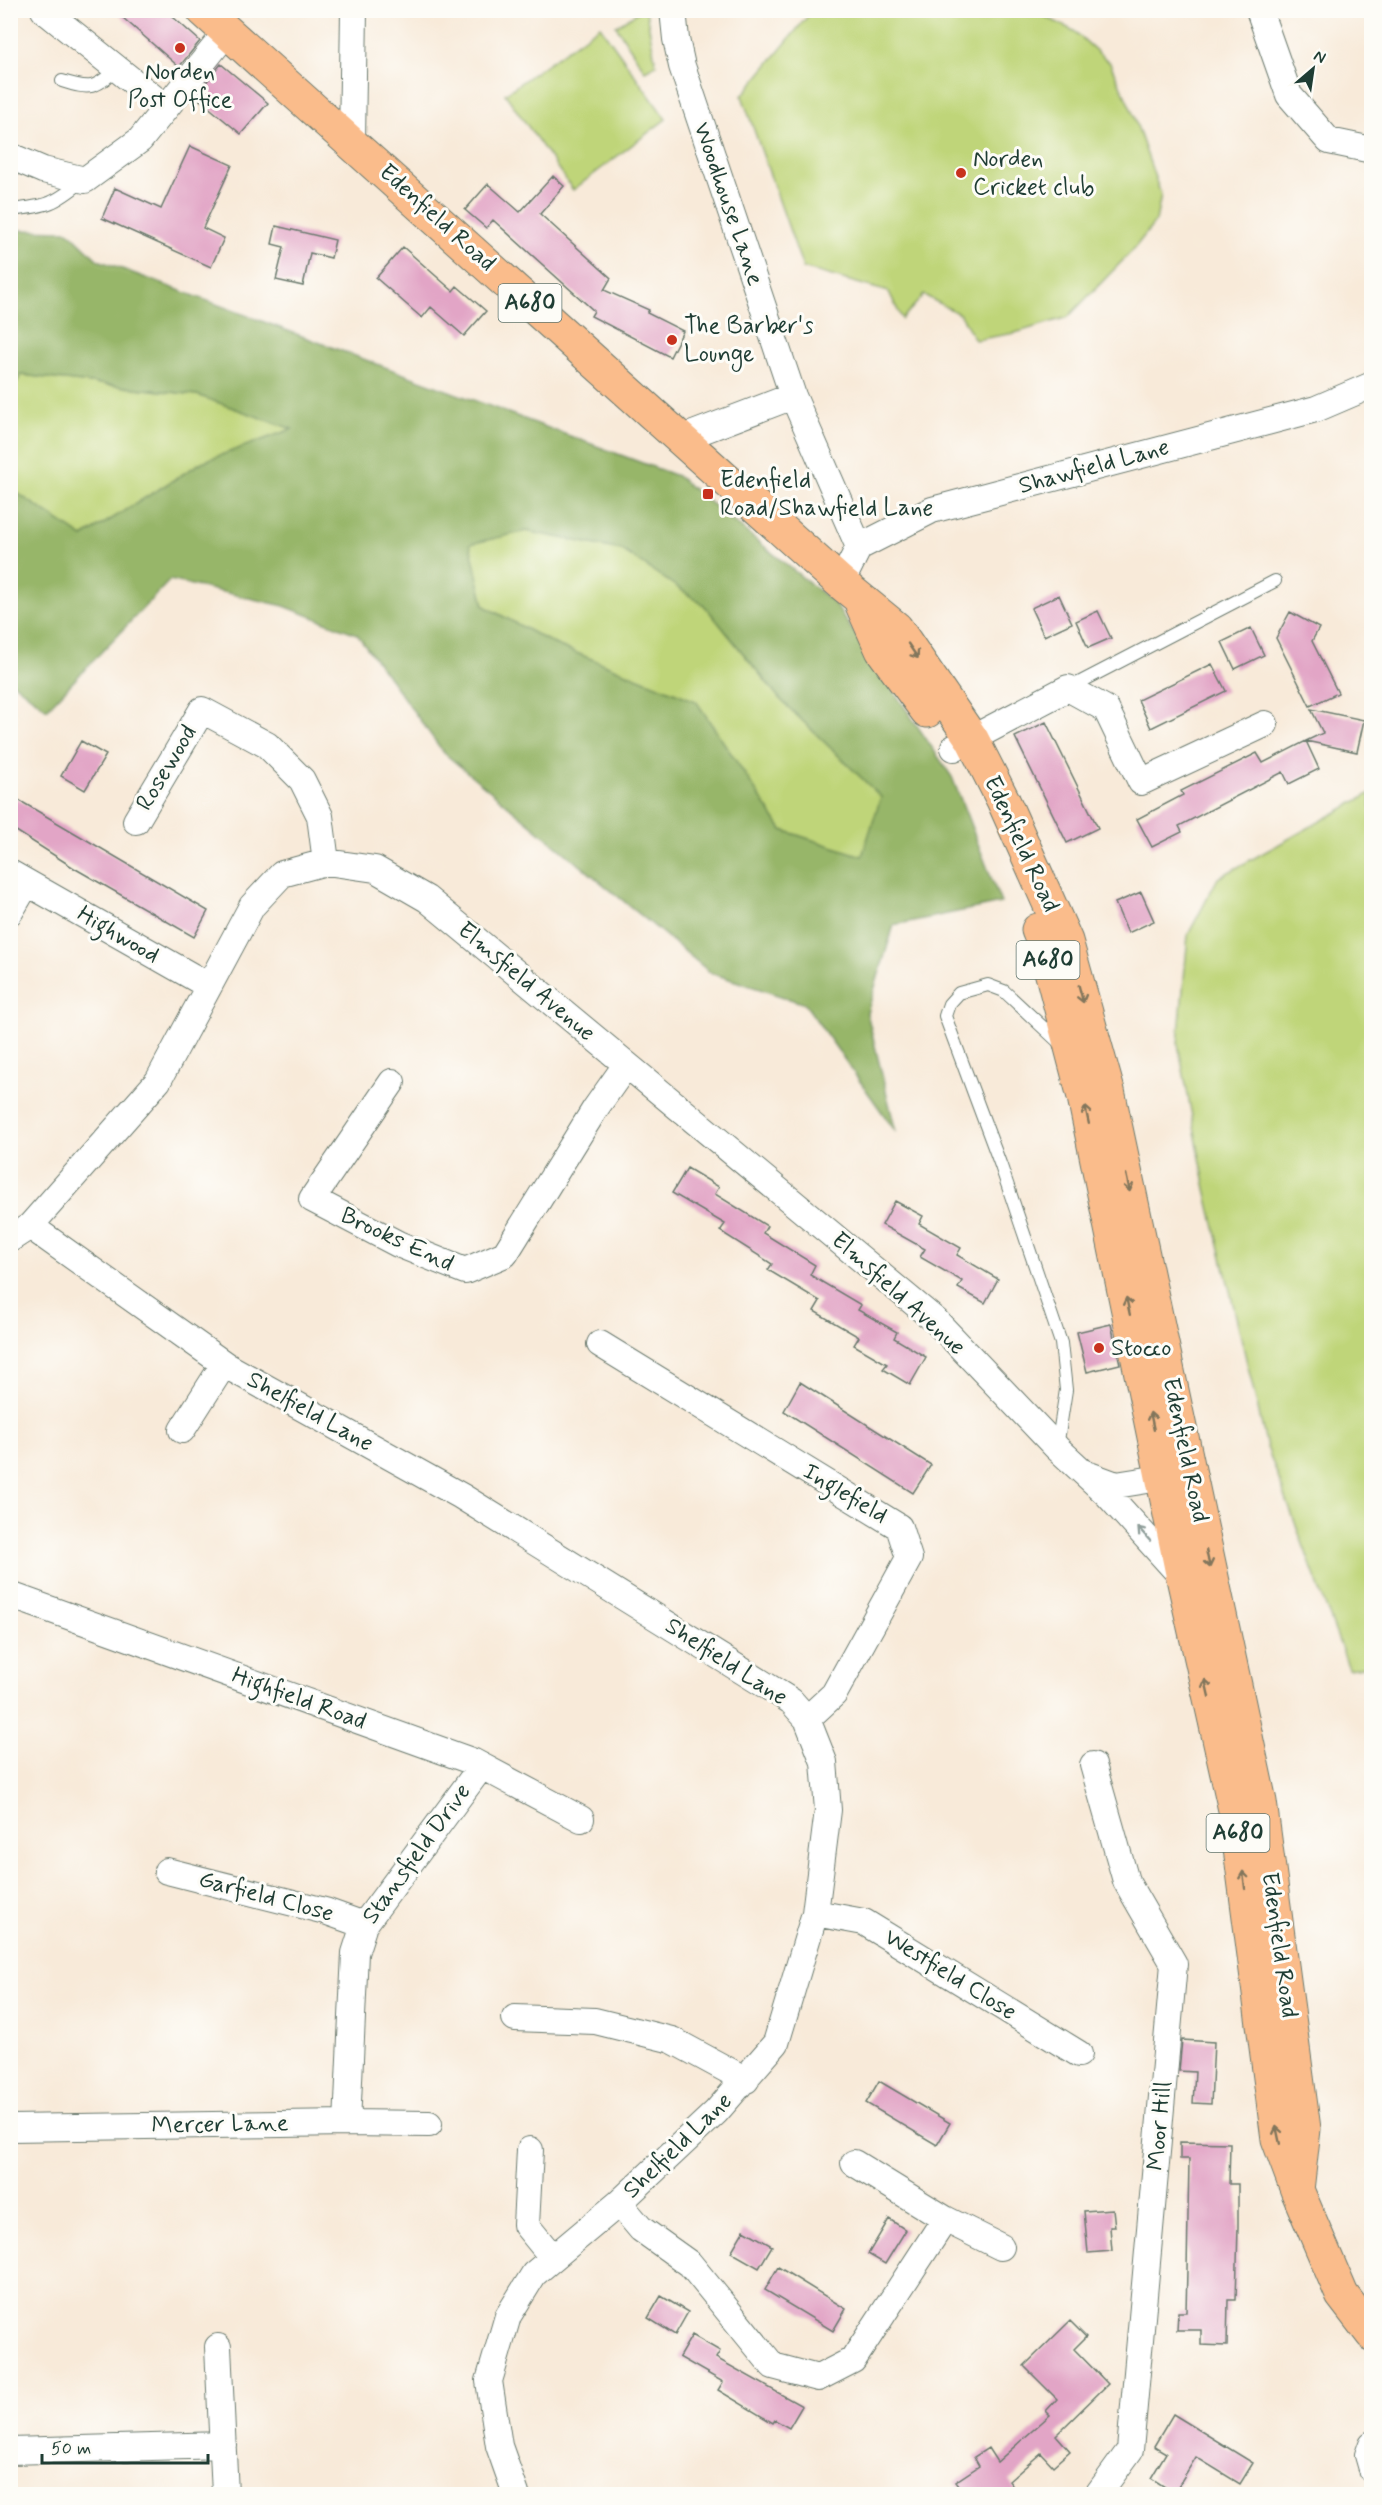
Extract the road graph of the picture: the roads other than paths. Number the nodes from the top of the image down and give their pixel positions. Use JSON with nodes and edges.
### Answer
{"nodes":[{"id":1,"x":44,"y":10,"type":"edge"},
{"id":2,"x":203,"y":10,"type":"edge"},
{"id":3,"x":354,"y":10,"type":"edge"},
{"id":4,"x":673,"y":10,"type":"edge"},
{"id":5,"x":1259,"y":10,"type":"edge"},
{"id":6,"x":227,"y":32,"type":"junction"},
{"id":7,"x":117,"y":69,"type":"junction"},
{"id":8,"x":62,"y":81,"type":"dead end"},
{"id":9,"x":166,"y":108,"type":"junction"},
{"id":10,"x":352,"y":141,"type":"junction"},
{"id":11,"x":1371,"y":150,"type":"edge"},
{"id":12,"x":10,"y":156,"type":"edge"},
{"id":13,"x":85,"y":180,"type":"junction"},
{"id":14,"x":10,"y":210,"type":"edge"},
{"id":15,"x":1371,"y":386,"type":"edge"},
{"id":16,"x":793,"y":396,"type":"junction"},
{"id":17,"x":683,"y":438,"type":"junction"},
{"id":18,"x":859,"y":547,"type":"junction"},
{"id":19,"x":1275,"y":581,"type":"dead end"},
{"id":20,"x":849,"y":589,"type":"junction"},
{"id":21,"x":1068,"y":688,"type":"junction"},
{"id":22,"x":1265,"y":724,"type":"dead end"},
{"id":23,"x":963,"y":744,"type":"junction"},
{"id":24,"x":136,"y":821,"type":"dead end"},
{"id":25,"x":326,"y":862,"type":"junction"},
{"id":26,"x":19,"y":878,"type":"edge"},
{"id":27,"x":10,"y":912,"type":"edge"},
{"id":28,"x":209,"y":986,"type":"junction"},
{"id":29,"x":1072,"y":1054,"type":"junction"},
{"id":30,"x":626,"y":1065,"type":"junction"},
{"id":31,"x":392,"y":1082,"type":"dead end"},
{"id":32,"x":20,"y":1232,"type":"edge"},
{"id":33,"x":600,"y":1344,"type":"dead end"},
{"id":34,"x":224,"y":1364,"type":"junction"},
{"id":35,"x":182,"y":1430,"type":"dead end"},
{"id":36,"x":1057,"y":1448,"type":"junction"},
{"id":37,"x":1083,"y":1473,"type":"junction"},
{"id":38,"x":1176,"y":1475,"type":"junction"},
{"id":39,"x":1183,"y":1578,"type":"junction"},
{"id":40,"x":10,"y":1594,"type":"edge"},
{"id":41,"x":807,"y":1719,"type":"junction"},
{"id":42,"x":1093,"y":1765,"type":"dead end"},
{"id":43,"x":481,"y":1767,"type":"junction"},
{"id":44,"x":581,"y":1819,"type":"dead end"},
{"id":45,"x":167,"y":1871,"type":"dead end"},
{"id":46,"x":815,"y":1913,"type":"junction"},
{"id":47,"x":1262,"y":1921,"type":"junction"},
{"id":48,"x":364,"y":1925,"type":"junction"},
{"id":49,"x":515,"y":2018,"type":"dead end"},
{"id":50,"x":1079,"y":2054,"type":"dead end"},
{"id":51,"x":746,"y":2080,"type":"junction"},
{"id":52,"x":347,"y":2123,"type":"junction"},
{"id":53,"x":429,"y":2124,"type":"dead end"},
{"id":54,"x":10,"y":2128,"type":"edge"},
{"id":55,"x":530,"y":2150,"type":"dead end"},
{"id":56,"x":854,"y":2163,"type":"dead end"},
{"id":57,"x":619,"y":2203,"type":"junction"},
{"id":58,"x":945,"y":2219,"type":"junction"},
{"id":59,"x":1001,"y":2247,"type":"dead end"},
{"id":60,"x":553,"y":2258,"type":"junction"},
{"id":61,"x":1371,"y":2334,"type":"edge"},
{"id":62,"x":218,"y":2347,"type":"dead end"},
{"id":63,"x":1371,"y":2444,"type":"edge"},
{"id":64,"x":223,"y":2445,"type":"junction"},
{"id":65,"x":10,"y":2451,"type":"edge"},
{"id":66,"x":1371,"y":2469,"type":"edge"},
{"id":67,"x":225,"y":2494,"type":"edge"},
{"id":68,"x":516,"y":2494,"type":"edge"},
{"id":69,"x":1098,"y":2494,"type":"edge"}],
"edges":[{"from":1,"to":7,"type":"street"},
{"from":2,"to":6,"type":"main road","name":"Edenfield Road","number":"A680"},
{"from":3,"to":10,"type":"street"},
{"from":4,"to":16,"type":"street","name":"Woodhouse Lane"},
{"from":5,"to":11,"type":"street"},
{"from":6,"to":9,"type":"street"},
{"from":6,"to":10,"type":"main road","name":"Edenfield Road","number":"A680"},
{"from":7,"to":8,"type":"lane"},
{"from":7,"to":9,"type":"street"},
{"from":9,"to":13,"type":"street"},
{"from":10,"to":17,"type":"main road","name":"Edenfield Road","number":"A680"},
{"from":12,"to":13,"type":"street"},
{"from":13,"to":14,"type":"lane"},
{"from":15,"to":18,"type":"street","name":"Shawfield Lane"},
{"from":16,"to":17,"type":"street"},
{"from":16,"to":18,"type":"street","name":"Woodhouse Lane"},
{"from":17,"to":20,"type":"main road","name":"Edenfield Road","number":"A680"},
{"from":18,"to":20,"type":"street"},
{"from":19,"to":21,"type":"lane"},
{"from":20,"to":23,"type":"main road","name":"Edenfield Road","number":"A680"},
{"from":21,"to":22,"type":"street"},
{"from":21,"to":23,"type":"street"},
{"from":23,"to":29,"type":"main road","name":"Edenfield Road","number":"A680"},
{"from":23,"to":38,"type":"main road","name":"Edenfield Road","number":"A680","one_way":true},
{"from":24,"to":25,"type":"street","name":"Rosewood"},
{"from":25,"to":28,"type":"street","name":"Elmsfield Avenue"},
{"from":25,"to":30,"type":"street","name":"Elmsfield Avenue"},
{"from":26,"to":27,"type":"street","name":"Highwood"},
{"from":26,"to":28,"type":"street","name":"Highwood"},
{"from":28,"to":32,"type":"street","name":"Elmsfield Avenue"},
{"from":29,"to":36,"type":"lane"},
{"from":38,"to":29,"type":"main road","name":"Edenfield Road","number":"A680","one_way":true},
{"from":30,"to":31,"type":"street","name":"Brooks End"},
{"from":30,"to":36,"type":"street","name":"Elmsfield Avenue"},
{"from":32,"to":34,"type":"street","name":"Shelfield Lane"},
{"from":33,"to":41,"type":"street","name":"Inglefield"},
{"from":34,"to":35,"type":"street"},
{"from":34,"to":41,"type":"street","name":"Shelfield Lane"},
{"from":36,"to":37,"type":"street","name":"Elmsfield Avenue"},
{"from":37,"to":38,"type":"street","name":"Elmsfield Avenue"},
{"from":39,"to":37,"type":"street","name":"Elmsfield Avenue","one_way":true},
{"from":38,"to":39,"type":"main road","name":"Edenfield Road","number":"A680"},
{"from":38,"to":47,"type":"main road","name":"Edenfield Road","number":"A680","one_way":true},
{"from":47,"to":39,"type":"main road","name":"Edenfield Road","number":"A680","one_way":true},
{"from":40,"to":43,"type":"street","name":"Highfield Road"},
{"from":41,"to":46,"type":"street","name":"Shelfield Lane"},
{"from":42,"to":69,"type":"street","name":"Moor Hill"},
{"from":43,"to":44,"type":"street","name":"Highfield Road"},
{"from":43,"to":48,"type":"street","name":"Stansfield Drive"},
{"from":45,"to":48,"type":"street","name":"Garfield Close"},
{"from":46,"to":50,"type":"street","name":"Westfield Close"},
{"from":46,"to":51,"type":"street","name":"Shelfield Lane"},
{"from":47,"to":61,"type":"main road","name":"Edenfield Road","number":"A680"},
{"from":48,"to":52,"type":"street","name":"Stansfield Drive"},
{"from":49,"to":51,"type":"street"},
{"from":51,"to":57,"type":"street","name":"Shelfield Lane"},
{"from":52,"to":53,"type":"street","name":"Mercer Lane"},
{"from":52,"to":54,"type":"street","name":"Mercer Lane"},
{"from":55,"to":60,"type":"street"},
{"from":56,"to":58,"type":"street"},
{"from":57,"to":58,"type":"street"},
{"from":57,"to":60,"type":"street","name":"Shelfield Lane"},
{"from":58,"to":59,"type":"street"},
{"from":60,"to":68,"type":"street","name":"Shelfield Lane"},
{"from":62,"to":64,"type":"street"},
{"from":63,"to":66,"type":"street"},
{"from":64,"to":65,"type":"street"},
{"from":64,"to":67,"type":"street"}]}
